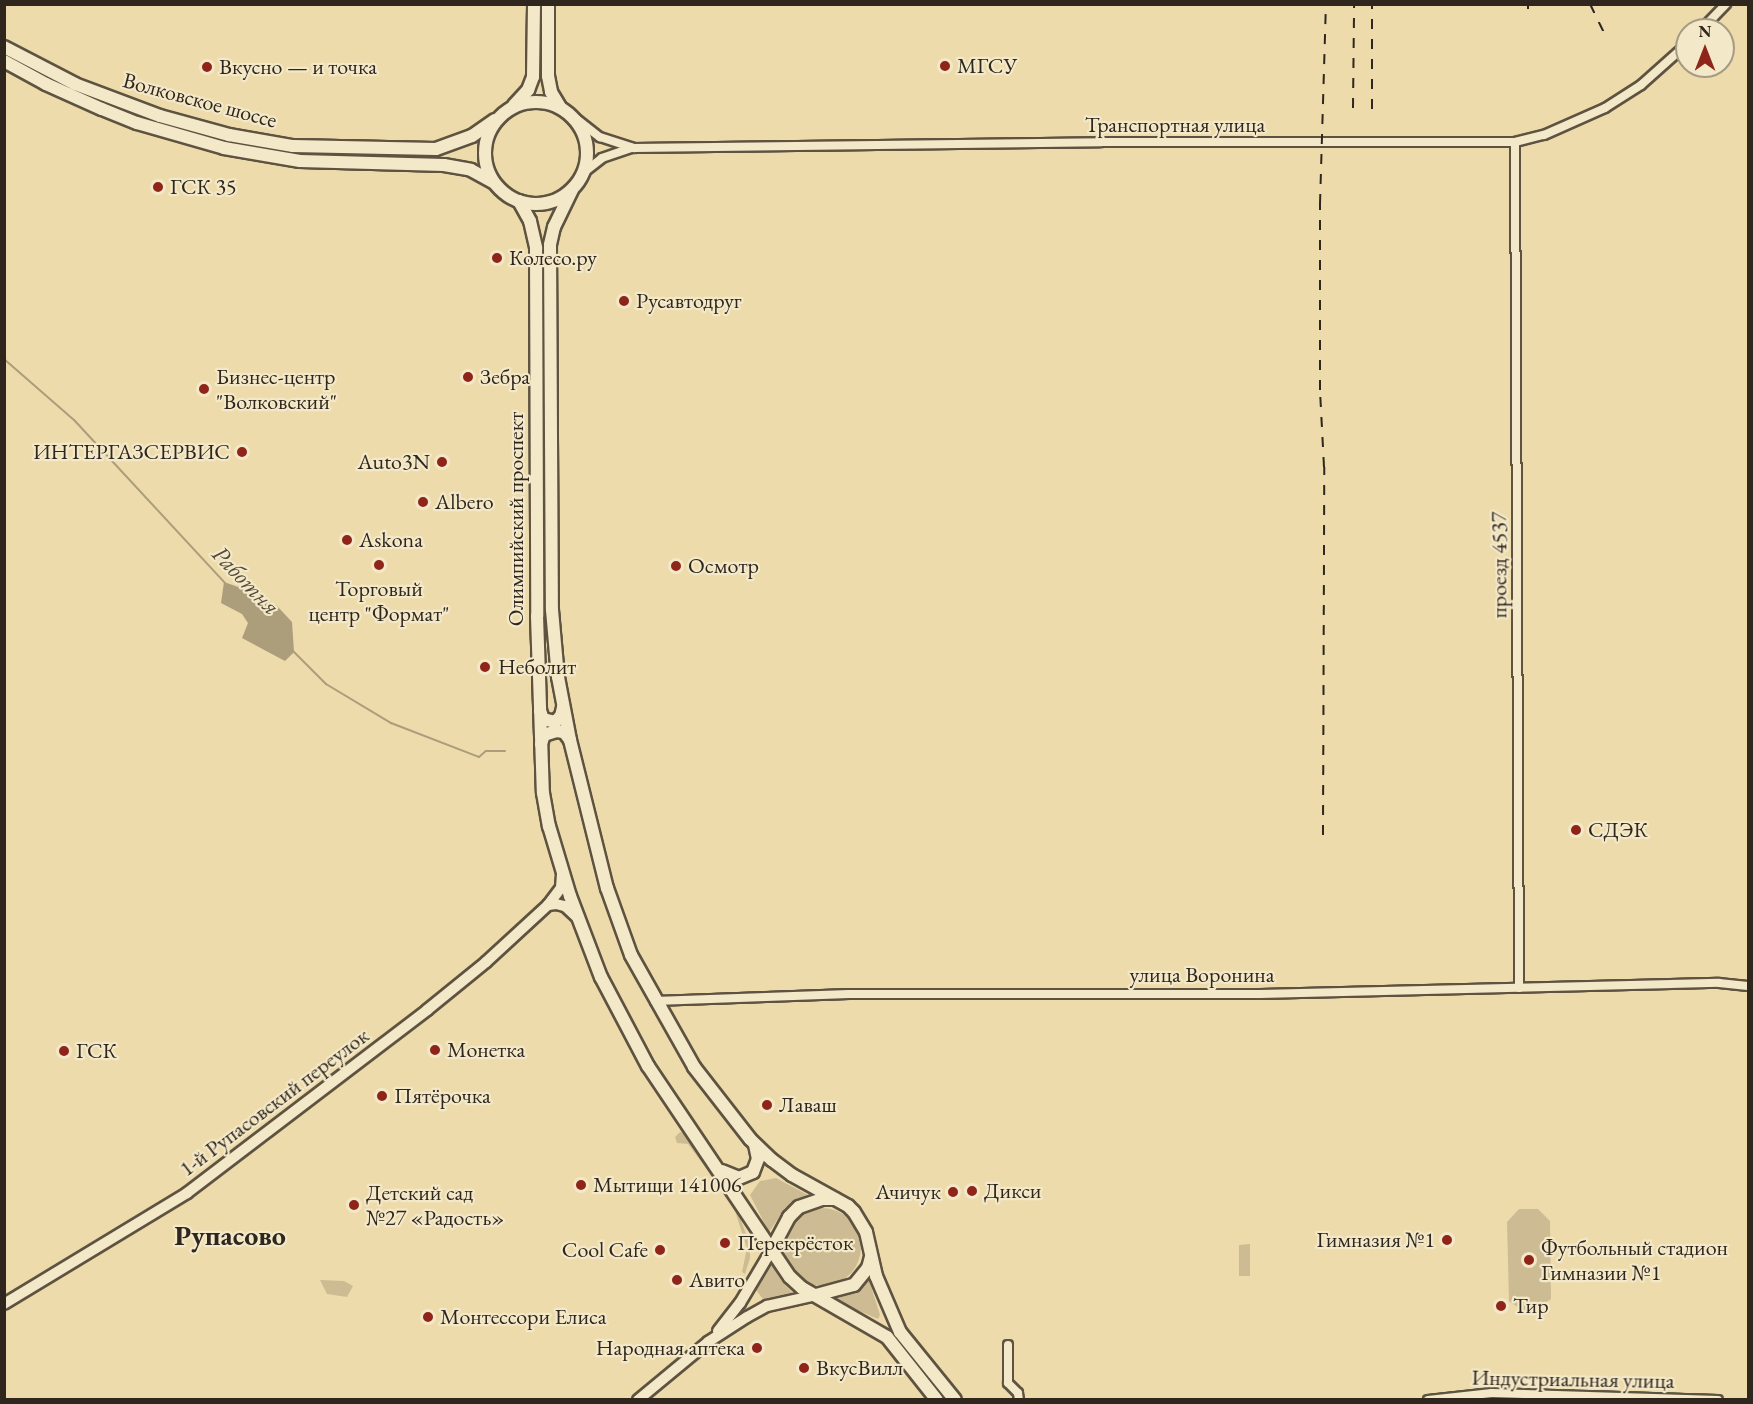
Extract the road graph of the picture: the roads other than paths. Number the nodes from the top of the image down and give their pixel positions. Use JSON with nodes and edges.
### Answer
{"nodes":[{"id":1,"x":534,"y":4,"type":"edge"},
{"id":2,"x":548,"y":4,"type":"edge"},
{"id":3,"x":1726,"y":4,"type":"edge"},
{"id":4,"x":1713,"y":18,"type":"edge"},
{"id":5,"x":4,"y":47,"type":"edge"},
{"id":6,"x":1675,"y":55,"type":"edge"},
{"id":7,"x":4,"y":61,"type":"edge"},
{"id":8,"x":513,"y":106,"type":"junction"},
{"id":9,"x":561,"y":107,"type":"junction"},
{"id":10,"x":574,"y":117,"type":"junction"},
{"id":11,"x":495,"y":120,"type":"junction"},
{"id":12,"x":1515,"y":142,"type":"junction"},
{"id":13,"x":634,"y":148,"type":"junction"},
{"id":14,"x":583,"y":173,"type":"junction"},
{"id":15,"x":494,"y":182,"type":"junction"},
{"id":16,"x":572,"y":190,"type":"junction"},
{"id":17,"x":519,"y":201,"type":"junction"},
{"id":18,"x":563,"y":707,"type":"junction"},
{"id":19,"x":539,"y":710,"type":"junction"},
{"id":20,"x":570,"y":740,"type":"junction"},
{"id":21,"x":541,"y":745,"type":"junction"},
{"id":22,"x":562,"y":873,"type":"junction"},
{"id":23,"x":548,"y":905,"type":"junction"},
{"id":24,"x":578,"y":918,"type":"junction"},
{"id":25,"x":1749,"y":986,"type":"edge"},
{"id":26,"x":1519,"y":988,"type":"junction"},
{"id":27,"x":655,"y":1001,"type":"junction"},
{"id":28,"x":755,"y":1144,"type":"junction"},
{"id":29,"x":721,"y":1170,"type":"junction"},
{"id":30,"x":836,"y":1200,"type":"junction"},
{"id":31,"x":871,"y":1247,"type":"junction"},
{"id":32,"x":772,"y":1249,"type":"junction"},
{"id":33,"x":816,"y":1295,"type":"junction"},
{"id":34,"x":4,"y":1304,"type":"edge"},
{"id":35,"x":708,"y":1342,"type":"junction"},
{"id":36,"x":1008,"y":1345,"type":"dead end"},
{"id":37,"x":1588,"y":1397,"type":"edge"},
{"id":38,"x":638,"y":1400,"type":"edge"},
{"id":39,"x":937,"y":1400,"type":"edge"},
{"id":40,"x":955,"y":1400,"type":"edge"},
{"id":41,"x":1019,"y":1400,"type":"edge"},
{"id":42,"x":1428,"y":1400,"type":"edge"},
{"id":43,"x":1718,"y":1400,"type":"edge"}],
"edges":[{"from":1,"to":8,"type":"main road"},
{"from":2,"to":9,"type":"main road"},
{"from":3,"to":4,"type":"street"},
{"from":5,"to":11,"type":"main road","name":"Волковское шоссе"},
{"from":6,"to":12,"type":"street","name":"Транспортная улица"},
{"from":7,"to":15,"type":"main road","name":"Волковское шоссе"},
{"from":8,"to":9,"type":"main road"},
{"from":8,"to":11,"type":"main road"},
{"from":9,"to":10,"type":"main road"},
{"from":10,"to":13,"type":"street","name":"Транспортная улица"},
{"from":10,"to":14,"type":"main road"},
{"from":11,"to":15,"type":"main road"},
{"from":12,"to":13,"type":"street","name":"Транспортная улица"},
{"from":12,"to":26,"type":"street","name":"проезд 4537"},
{"from":13,"to":14,"type":"street","name":"Транспортная улица"},
{"from":14,"to":16,"type":"main road"},
{"from":15,"to":17,"type":"main road"},
{"from":16,"to":17,"type":"main road"},
{"from":16,"to":18,"type":"main road","name":"Олимпийский проспект"},
{"from":17,"to":19,"type":"main road","name":"Олимпийский проспект"},
{"from":18,"to":19,"type":"main road"},
{"from":18,"to":20,"type":"main road","name":"Олимпийский проспект"},
{"from":19,"to":21,"type":"main road","name":"Олимпийский проспект"},
{"from":20,"to":21,"type":"main road"},
{"from":20,"to":27,"type":"main road","name":"Олимпийский проспект"},
{"from":21,"to":22,"type":"main road","name":"Олимпийский проспект"},
{"from":22,"to":23,"type":"street","name":"1-й Рупасовский переулок"},
{"from":22,"to":24,"type":"main road","name":"Олимпийский проспект"},
{"from":23,"to":24,"type":"street"},
{"from":23,"to":34,"type":"street","name":"1-й Рупасовский переулок"},
{"from":24,"to":29,"type":"main road","name":"Олимпийский проспект"},
{"from":25,"to":26,"type":"street","name":"улица Воронина"},
{"from":26,"to":27,"type":"street","name":"улица Воронина"},
{"from":27,"to":28,"type":"main road","name":"Олимпийский проспект"},
{"from":28,"to":29,"type":"main road"},
{"from":28,"to":30,"type":"main road","name":"Олимпийский проспект"},
{"from":29,"to":32,"type":"main road","name":"Олимпийский проспект"},
{"from":30,"to":31,"type":"main road","name":"Олимпийский проспект"},
{"from":30,"to":32,"type":"main road"},
{"from":31,"to":33,"type":"main road"},
{"from":31,"to":40,"type":"main road","name":"Олимпийский проспект"},
{"from":32,"to":33,"type":"main road","name":"Олимпийский проспект"},
{"from":32,"to":35,"type":"street"},
{"from":33,"to":35,"type":"street"},
{"from":33,"to":39,"type":"main road","name":"Олимпийский проспект"},
{"from":35,"to":38,"type":"street"},
{"from":36,"to":41,"type":"street"},
{"from":37,"to":42,"type":"street","name":"Индустриальная улица"},
{"from":37,"to":43,"type":"street","name":"Индустриальная улица"}]}
